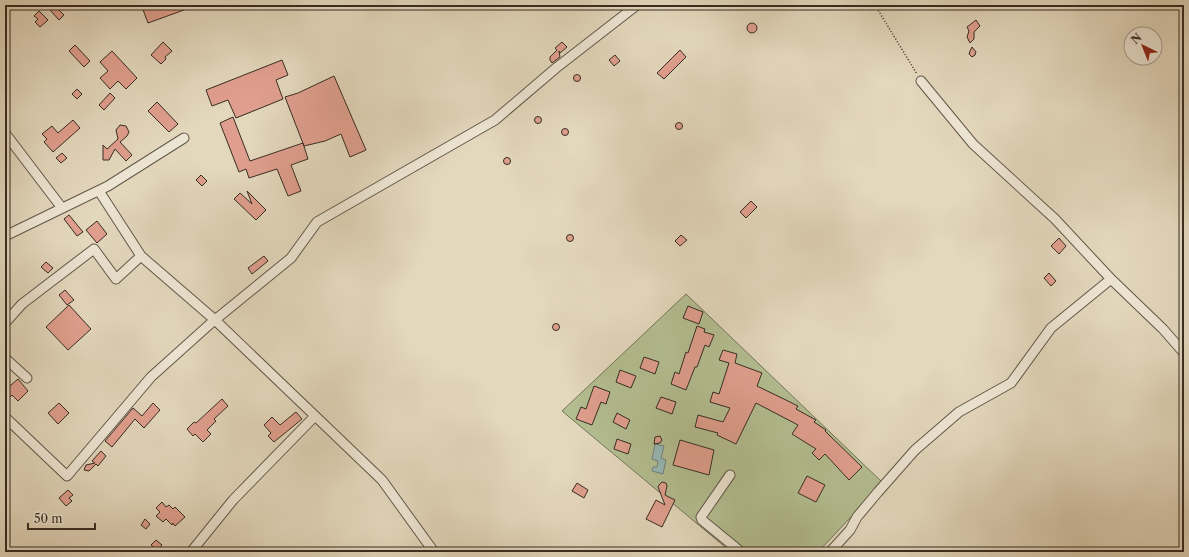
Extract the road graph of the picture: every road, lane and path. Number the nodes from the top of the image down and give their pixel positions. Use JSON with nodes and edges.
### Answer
{"nodes":[{"id":1,"x":637,"y":5,"type":"edge"},
{"id":2,"x":876,"y":5,"type":"edge"},
{"id":3,"x":921,"y":81,"type":"joint"},
{"id":4,"x":6,"y":137,"type":"edge"},
{"id":5,"x":184,"y":138,"type":"dead end"},
{"id":6,"x":99,"y":191,"type":"junction"},
{"id":7,"x":62,"y":208,"type":"junction"},
{"id":8,"x":5,"y":236,"type":"edge"},
{"id":9,"x":141,"y":256,"type":"junction"},
{"id":10,"x":1111,"y":279,"type":"junction"},
{"id":11,"x":215,"y":320,"type":"junction"},
{"id":12,"x":5,"y":323,"type":"edge"},
{"id":13,"x":1184,"y":352,"type":"edge"},
{"id":14,"x":5,"y":358,"type":"edge"},
{"id":15,"x":27,"y":378,"type":"dead end"},
{"id":16,"x":315,"y":416,"type":"junction"},
{"id":17,"x":5,"y":417,"type":"edge"},
{"id":18,"x":730,"y":475,"type":"dead end"},
{"id":19,"x":191,"y":552,"type":"edge"},
{"id":20,"x":434,"y":552,"type":"edge"},
{"id":21,"x":741,"y":552,"type":"edge"},
{"id":22,"x":830,"y":552,"type":"edge"}],
"edges":[{"from":1,"to":11,"type":"street"},
{"from":2,"to":3,"type":"path"},
{"from":3,"to":10,"type":"street"},
{"from":4,"to":7,"type":"street"},
{"from":5,"to":6,"type":"street"},
{"from":6,"to":7,"type":"street"},
{"from":6,"to":9,"type":"street"},
{"from":7,"to":8,"type":"street"},
{"from":9,"to":11,"type":"street"},
{"from":9,"to":12,"type":"street"},
{"from":10,"to":13,"type":"street"},
{"from":10,"to":22,"type":"street"},
{"from":11,"to":16,"type":"street"},
{"from":11,"to":17,"type":"street"},
{"from":14,"to":15,"type":"street"},
{"from":16,"to":19,"type":"street"},
{"from":16,"to":20,"type":"street"},
{"from":18,"to":21,"type":"street"}]}
